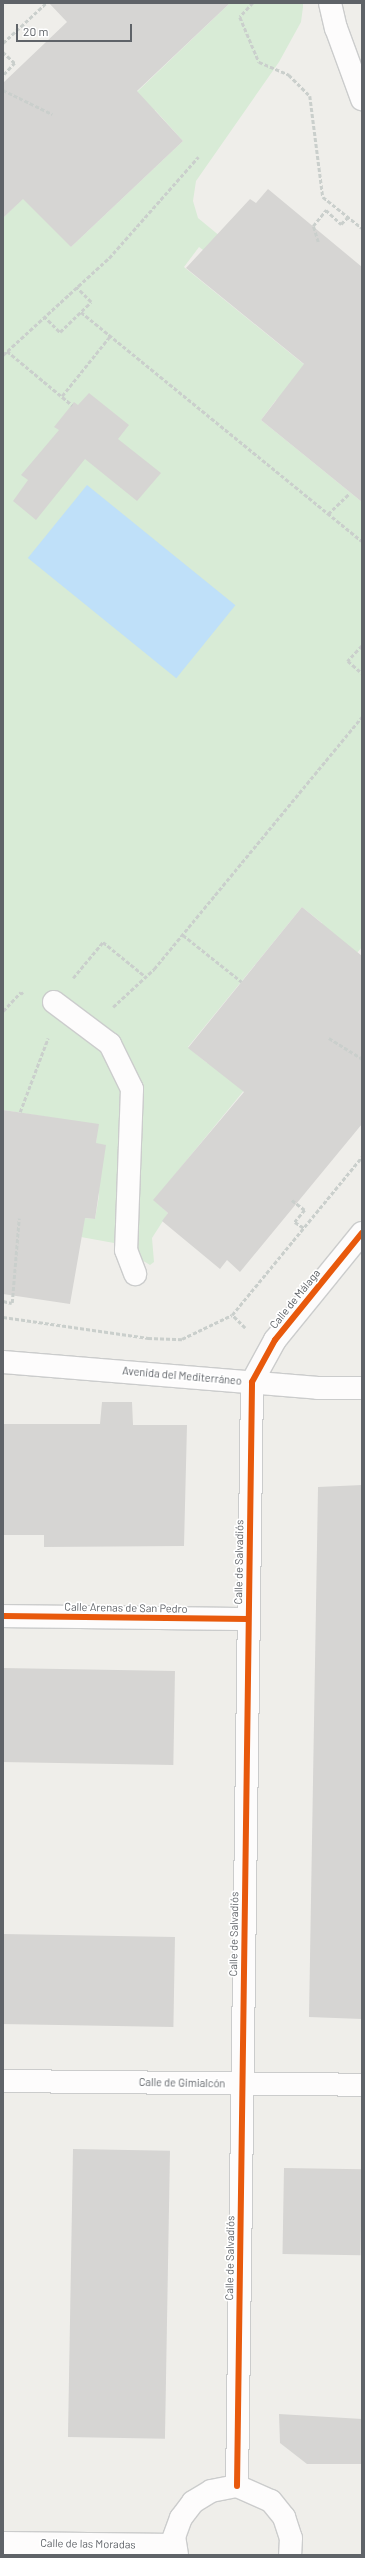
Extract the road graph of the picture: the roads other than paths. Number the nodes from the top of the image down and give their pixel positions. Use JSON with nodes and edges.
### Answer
{"nodes":[{"id":1,"x":330,"y":3,"type":"edge"},
{"id":2,"x":362,"y":99,"type":"edge"},
{"id":3,"x":51,"y":1007,"type":"road end"},
{"id":4,"x":362,"y":1233,"type":"edge"},
{"id":5,"x":135,"y":1274,"type":"dead end"},
{"id":6,"x":3,"y":1362,"type":"edge"},
{"id":7,"x":252,"y":1382,"type":"junction"},
{"id":8,"x":362,"y":1388,"type":"edge"},
{"id":9,"x":3,"y":1616,"type":"edge"},
{"id":10,"x":248,"y":1619,"type":"junction"},
{"id":11,"x":3,"y":2081,"type":"edge"},
{"id":12,"x":242,"y":2084,"type":"junction"},
{"id":13,"x":362,"y":2085,"type":"edge"},
{"id":14,"x":237,"y":2486,"type":"junction"},
{"id":15,"x":3,"y":2542,"type":"edge"},
{"id":16,"x":175,"y":2550,"type":"edge"},
{"id":17,"x":290,"y":2555,"type":"edge"}],
"edges":[{"from":1,"to":2,"type":"street"},
{"from":3,"to":5,"type":"street"},
{"from":4,"to":7,"type":"street","name":"Calle de Málaga"},
{"from":6,"to":7,"type":"street","name":"Avenida del Mediterráneo"},
{"from":7,"to":8,"type":"street","name":"Avenida del Mediterráneo"},
{"from":7,"to":10,"type":"street","name":"Calle de Salvadiós"},
{"from":9,"to":10,"type":"street","name":"Calle Arenas de San Pedro"},
{"from":10,"to":12,"type":"street","name":"Calle de Salvadiós"},
{"from":11,"to":12,"type":"street","name":"Calle de Gimialcón"},
{"from":12,"to":13,"type":"street","name":"Calle de Gimialcón"},
{"from":12,"to":14,"type":"street","name":"Calle de Salvadiós"},
{"from":14,"to":16,"type":"street"},
{"from":14,"to":17,"type":"street"},
{"from":15,"to":16,"type":"street","name":"Calle de las Moradas"}]}
